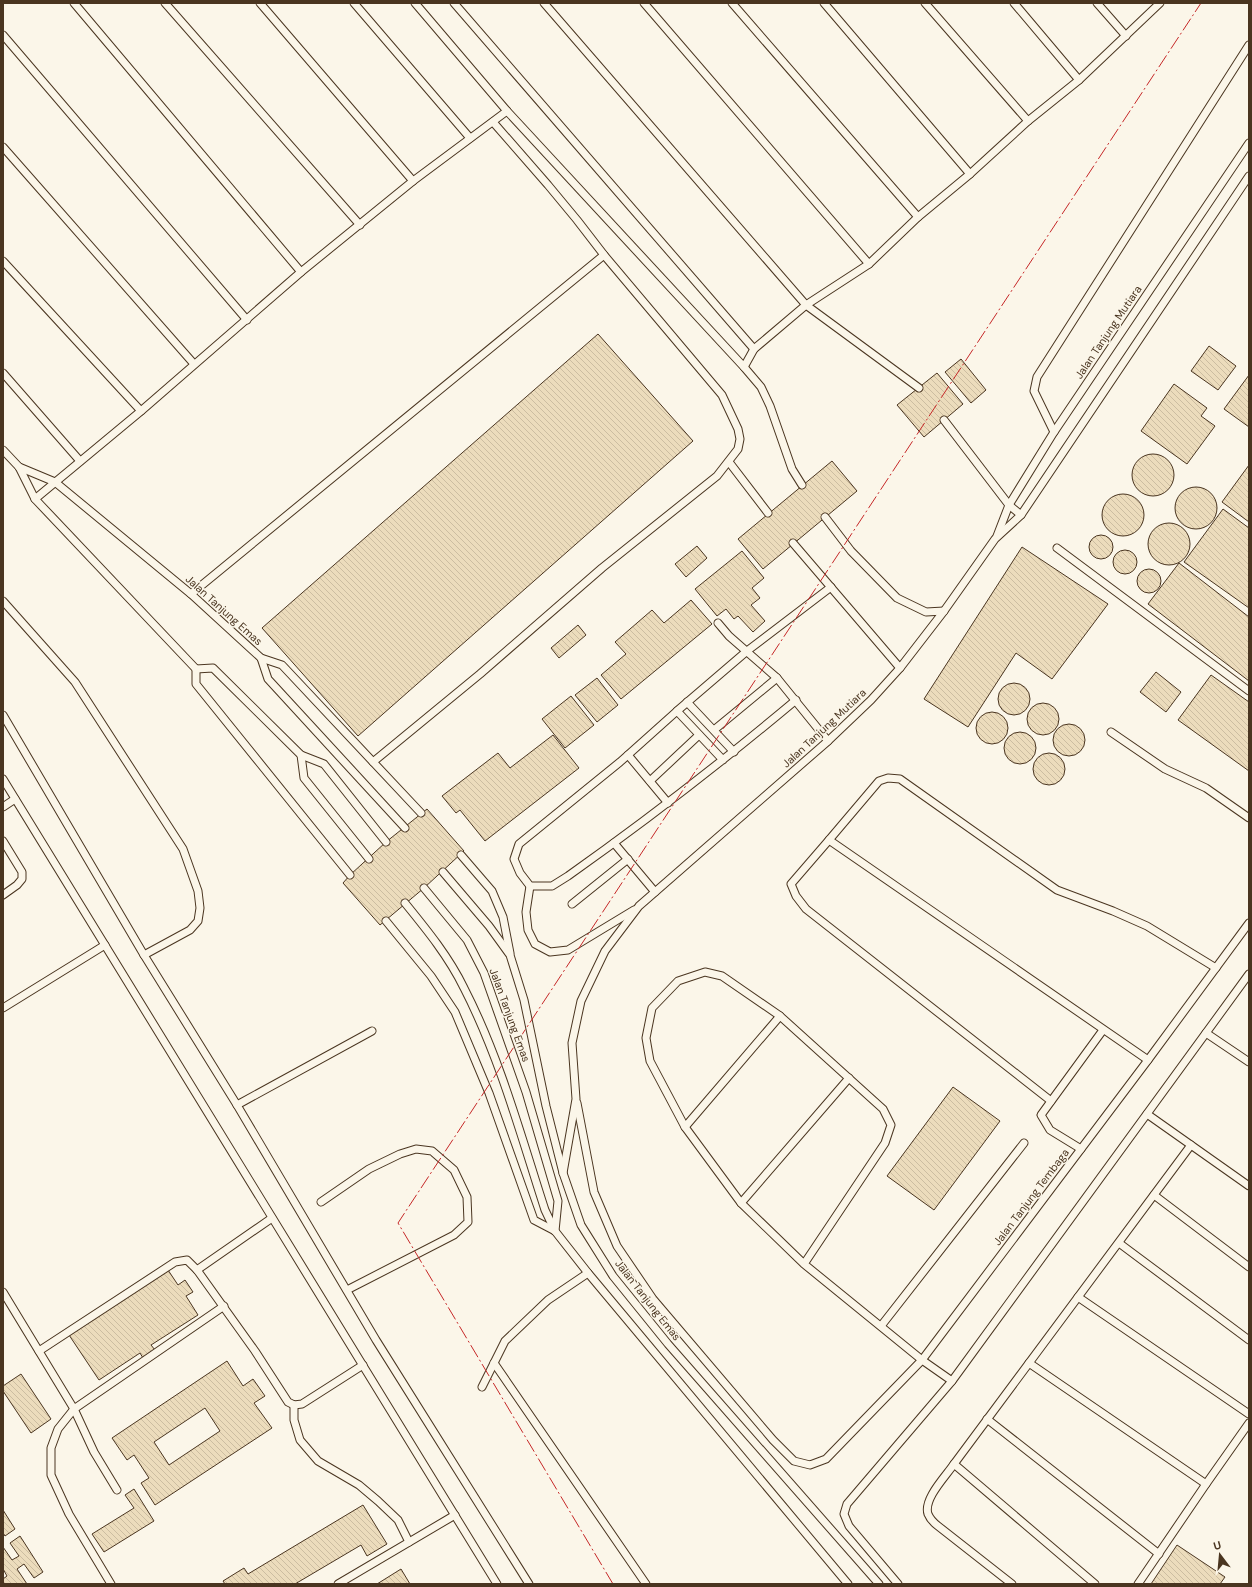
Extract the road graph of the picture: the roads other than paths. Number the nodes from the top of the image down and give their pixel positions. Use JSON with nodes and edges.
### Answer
{"nodes":[{"id":1,"x":74,"y":3,"type":"edge"},
{"id":2,"x":165,"y":3,"type":"edge"},
{"id":3,"x":260,"y":3,"type":"edge"},
{"id":4,"x":354,"y":3,"type":"edge"},
{"id":5,"x":415,"y":3,"type":"edge"},
{"id":6,"x":454,"y":3,"type":"edge"},
{"id":7,"x":544,"y":3,"type":"edge"},
{"id":8,"x":644,"y":3,"type":"edge"},
{"id":9,"x":732,"y":3,"type":"edge"},
{"id":10,"x":824,"y":3,"type":"edge"},
{"id":11,"x":924,"y":3,"type":"edge"},
{"id":12,"x":1014,"y":3,"type":"edge"},
{"id":13,"x":1097,"y":3,"type":"edge"},
{"id":14,"x":1160,"y":3,"type":"edge"},
{"id":15,"x":3,"y":35,"type":"edge"},
{"id":16,"x":1126,"y":36,"type":"junction"},
{"id":17,"x":1249,"y":45,"type":"edge"},
{"id":18,"x":1079,"y":80,"type":"junction"},
{"id":19,"x":507,"y":111,"type":"junction"},
{"id":20,"x":1028,"y":121,"type":"junction"},
{"id":21,"x":493,"y":122,"type":"junction"},
{"id":22,"x":470,"y":138,"type":"junction"},
{"id":23,"x":1249,"y":143,"type":"edge"},
{"id":24,"x":3,"y":147,"type":"edge"},
{"id":25,"x":970,"y":174,"type":"junction"},
{"id":26,"x":1249,"y":176,"type":"edge"},
{"id":27,"x":413,"y":182,"type":"junction"},
{"id":28,"x":918,"y":216,"type":"junction"},
{"id":29,"x":360,"y":225,"type":"junction"},
{"id":30,"x":604,"y":255,"type":"junction"},
{"id":31,"x":3,"y":261,"type":"edge"},
{"id":32,"x":869,"y":264,"type":"junction"},
{"id":33,"x":301,"y":272,"type":"junction"},
{"id":34,"x":806,"y":305,"type":"junction"},
{"id":35,"x":246,"y":320,"type":"junction"},
{"id":36,"x":754,"y":349,"type":"junction"},
{"id":37,"x":194,"y":364,"type":"junction"},
{"id":38,"x":744,"y":367,"type":"junction"},
{"id":39,"x":3,"y":373,"type":"edge"},
{"id":40,"x":918,"y":388,"type":"dead end"},
{"id":41,"x":141,"y":411,"type":"junction"},
{"id":42,"x":944,"y":420,"type":"dead end"},
{"id":43,"x":1054,"y":432,"type":"junction"},
{"id":44,"x":3,"y":450,"type":"edge"},
{"id":45,"x":80,"y":461,"type":"junction"},
{"id":46,"x":729,"y":462,"type":"junction"},
{"id":47,"x":19,"y":466,"type":"junction"},
{"id":48,"x":55,"y":482,"type":"junction"},
{"id":49,"x":802,"y":485,"type":"dead end"},
{"id":50,"x":35,"y":499,"type":"junction"},
{"id":51,"x":1009,"y":505,"type":"junction"},
{"id":52,"x":768,"y":513,"type":"dead end"},
{"id":53,"x":1021,"y":515,"type":"junction"},
{"id":54,"x":825,"y":517,"type":"dead end"},
{"id":55,"x":995,"y":539,"type":"junction"},
{"id":56,"x":793,"y":543,"type":"dead end"},
{"id":57,"x":1057,"y":548,"type":"dead end"},
{"id":58,"x":831,"y":587,"type":"junction"},
{"id":59,"x":191,"y":594,"type":"junction"},
{"id":60,"x":3,"y":601,"type":"edge"},
{"id":61,"x":944,"y":611,"type":"junction"},
{"id":62,"x":718,"y":623,"type":"dead end"},
{"id":63,"x":747,"y":651,"type":"junction"},
{"id":64,"x":260,"y":658,"type":"junction"},
{"id":65,"x":900,"y":668,"type":"junction"},
{"id":66,"x":196,"y":669,"type":"junction"},
{"id":67,"x":777,"y":678,"type":"junction"},
{"id":68,"x":1249,"y":691,"type":"edge"},
{"id":69,"x":796,"y":700,"type":"junction"},
{"id":70,"x":687,"y":702,"type":"junction"},
{"id":71,"x":677,"y":711,"type":"junction"},
{"id":72,"x":3,"y":715,"type":"edge"},
{"id":73,"x":714,"y":730,"type":"junction"},
{"id":74,"x":1111,"y":732,"type":"dead end"},
{"id":75,"x":698,"y":735,"type":"junction"},
{"id":76,"x":828,"y":741,"type":"junction"},
{"id":77,"x":734,"y":752,"type":"junction"},
{"id":78,"x":301,"y":755,"type":"junction"},
{"id":79,"x":628,"y":755,"type":"junction"},
{"id":80,"x":723,"y":760,"type":"junction"},
{"id":81,"x":373,"y":762,"type":"junction"},
{"id":82,"x":3,"y":779,"type":"edge"},
{"id":83,"x":650,"y":781,"type":"junction"},
{"id":84,"x":15,"y":799,"type":"junction"},
{"id":85,"x":668,"y":804,"type":"junction"},
{"id":86,"x":3,"y":807,"type":"edge"},
{"id":87,"x":421,"y":813,"type":"dead end"},
{"id":88,"x":1249,"y":818,"type":"edge"},
{"id":89,"x":405,"y":828,"type":"dead end"},
{"id":90,"x":829,"y":840,"type":"junction"},
{"id":91,"x":3,"y":841,"type":"edge"},
{"id":92,"x":386,"y":842,"type":"dead end"},
{"id":93,"x":614,"y":843,"type":"junction"},
{"id":94,"x":461,"y":856,"type":"dead end"},
{"id":95,"x":369,"y":859,"type":"dead end"},
{"id":96,"x":628,"y":859,"type":"junction"},
{"id":97,"x":443,"y":872,"type":"dead end"},
{"id":98,"x":350,"y":875,"type":"dead end"},
{"id":99,"x":530,"y":886,"type":"junction"},
{"id":100,"x":424,"y":888,"type":"dead end"},
{"id":101,"x":655,"y":892,"type":"junction"},
{"id":102,"x":3,"y":895,"type":"edge"},
{"id":103,"x":405,"y":903,"type":"dead end"},
{"id":104,"x":572,"y":904,"type":"dead end"},
{"id":105,"x":639,"y":906,"type":"junction"},
{"id":106,"x":386,"y":921,"type":"dead end"},
{"id":107,"x":1249,"y":922,"type":"edge"},
{"id":108,"x":105,"y":945,"type":"junction"},
{"id":109,"x":144,"y":955,"type":"junction"},
{"id":110,"x":510,"y":955,"type":"junction"},
{"id":111,"x":1216,"y":968,"type":"junction"},
{"id":112,"x":1249,"y":974,"type":"edge"},
{"id":113,"x":3,"y":1008,"type":"edge"},
{"id":114,"x":780,"y":1016,"type":"junction"},
{"id":115,"x":1103,"y":1030,"type":"junction"},
{"id":116,"x":372,"y":1031,"type":"dead end"},
{"id":117,"x":1206,"y":1033,"type":"junction"},
{"id":118,"x":1148,"y":1060,"type":"junction"},
{"id":119,"x":1249,"y":1062,"type":"edge"},
{"id":120,"x":849,"y":1078,"type":"junction"},
{"id":121,"x":576,"y":1099,"type":"junction"},
{"id":122,"x":1051,"y":1101,"type":"junction"},
{"id":123,"x":237,"y":1105,"type":"junction"},
{"id":124,"x":1147,"y":1114,"type":"junction"},
{"id":125,"x":685,"y":1126,"type":"junction"},
{"id":126,"x":1024,"y":1143,"type":"dead end"},
{"id":127,"x":1191,"y":1145,"type":"junction"},
{"id":128,"x":1081,"y":1149,"type":"junction"},
{"id":129,"x":563,"y":1173,"type":"junction"},
{"id":130,"x":1249,"y":1186,"type":"edge"},
{"id":131,"x":1154,"y":1195,"type":"junction"},
{"id":132,"x":321,"y":1202,"type":"dead end"},
{"id":133,"x":741,"y":1203,"type":"junction"},
{"id":134,"x":272,"y":1218,"type":"junction"},
{"id":135,"x":555,"y":1231,"type":"junction"},
{"id":136,"x":1119,"y":1243,"type":"junction"},
{"id":137,"x":804,"y":1264,"type":"junction"},
{"id":138,"x":1249,"y":1267,"type":"edge"},
{"id":139,"x":198,"y":1270,"type":"junction"},
{"id":140,"x":588,"y":1273,"type":"junction"},
{"id":141,"x":347,"y":1290,"type":"junction"},
{"id":142,"x":3,"y":1292,"type":"edge"},
{"id":143,"x":1078,"y":1297,"type":"junction"},
{"id":144,"x":224,"y":1306,"type":"junction"},
{"id":145,"x":880,"y":1326,"type":"junction"},
{"id":146,"x":1249,"y":1340,"type":"edge"},
{"id":147,"x":39,"y":1352,"type":"junction"},
{"id":148,"x":922,"y":1360,"type":"junction"},
{"id":149,"x":494,"y":1363,"type":"junction"},
{"id":150,"x":1029,"y":1363,"type":"junction"},
{"id":151,"x":363,"y":1365,"type":"junction"},
{"id":152,"x":952,"y":1382,"type":"junction"},
{"id":153,"x":482,"y":1386,"type":"dead end"},
{"id":154,"x":294,"y":1405,"type":"junction"},
{"id":155,"x":74,"y":1408,"type":"junction"},
{"id":156,"x":1249,"y":1414,"type":"edge"},
{"id":157,"x":988,"y":1419,"type":"junction"},
{"id":158,"x":1249,"y":1424,"type":"edge"},
{"id":159,"x":954,"y":1464,"type":"junction"},
{"id":160,"x":1206,"y":1484,"type":"junction"},
{"id":161,"x":117,"y":1490,"type":"dead end"},
{"id":162,"x":454,"y":1515,"type":"junction"},
{"id":163,"x":409,"y":1542,"type":"junction"},
{"id":164,"x":1158,"y":1554,"type":"junction"},
{"id":165,"x":111,"y":1584,"type":"edge"},
{"id":166,"x":338,"y":1584,"type":"edge"},
{"id":167,"x":497,"y":1584,"type":"edge"},
{"id":168,"x":529,"y":1584,"type":"edge"},
{"id":169,"x":646,"y":1584,"type":"edge"},
{"id":170,"x":846,"y":1584,"type":"edge"},
{"id":171,"x":879,"y":1584,"type":"edge"},
{"id":172,"x":898,"y":1584,"type":"edge"},
{"id":173,"x":1012,"y":1584,"type":"edge"},
{"id":174,"x":1095,"y":1584,"type":"edge"},
{"id":175,"x":1138,"y":1584,"type":"edge"}],
"edges":[{"from":1,"to":33,"type":"lane"},
{"from":2,"to":29,"type":"lane"},
{"from":3,"to":27,"type":"lane"},
{"from":4,"to":22,"type":"lane"},
{"from":5,"to":19,"type":"lane"},
{"from":6,"to":36,"type":"lane"},
{"from":7,"to":34,"type":"lane"},
{"from":8,"to":32,"type":"lane"},
{"from":9,"to":28,"type":"lane"},
{"from":10,"to":25,"type":"lane"},
{"from":11,"to":20,"type":"lane"},
{"from":12,"to":18,"type":"lane"},
{"from":13,"to":16,"type":"lane"},
{"from":14,"to":16,"type":"lane"},
{"from":15,"to":35,"type":"lane"},
{"from":16,"to":18,"type":"lane"},
{"from":17,"to":43,"type":"lane"},
{"from":18,"to":20,"type":"lane"},
{"from":19,"to":21,"type":"lane"},
{"from":19,"to":38,"type":"lane"},
{"from":20,"to":25,"type":"lane"},
{"from":21,"to":22,"type":"lane"},
{"from":21,"to":30,"type":"lane"},
{"from":22,"to":27,"type":"lane"},
{"from":23,"to":43,"type":"lane","name":"Jalan Tanjung Mutiara"},
{"from":24,"to":37,"type":"lane"},
{"from":25,"to":28,"type":"lane"},
{"from":26,"to":53,"type":"lane","name":"Jalan Tanjung Mutiara"},
{"from":27,"to":29,"type":"lane"},
{"from":28,"to":32,"type":"lane"},
{"from":29,"to":33,"type":"lane"},
{"from":30,"to":46,"type":"lane"},
{"from":30,"to":59,"type":"lane"},
{"from":31,"to":41,"type":"lane"},
{"from":32,"to":34,"type":"lane"},
{"from":33,"to":35,"type":"lane"},
{"from":34,"to":36,"type":"lane"},
{"from":34,"to":40,"type":"lane"},
{"from":35,"to":37,"type":"lane"},
{"from":36,"to":38,"type":"lane"},
{"from":37,"to":41,"type":"lane"},
{"from":38,"to":49,"type":"lane"},
{"from":39,"to":45,"type":"lane"},
{"from":41,"to":45,"type":"lane"},
{"from":42,"to":51,"type":"lane"},
{"from":43,"to":51,"type":"lane","name":"Jalan Tanjung Mutiara"},
{"from":44,"to":47,"type":"lane"},
{"from":45,"to":48,"type":"lane"},
{"from":46,"to":52,"type":"lane"},
{"from":46,"to":81,"type":"lane"},
{"from":47,"to":48,"type":"lane","name":"Jalan Tanjung Emas"},
{"from":47,"to":50,"type":"lane"},
{"from":48,"to":50,"type":"lane"},
{"from":48,"to":59,"type":"lane","name":"Jalan Tanjung Emas"},
{"from":50,"to":66,"type":"lane"},
{"from":51,"to":53,"type":"lane"},
{"from":51,"to":55,"type":"lane","name":"Jalan Tanjung Mutiara"},
{"from":53,"to":55,"type":"lane","name":"Jalan Tanjung Mutiara"},
{"from":54,"to":61,"type":"lane"},
{"from":55,"to":61,"type":"lane","name":"Jalan Tanjung Mutiara"},
{"from":56,"to":58,"type":"lane"},
{"from":57,"to":68,"type":"lane"},
{"from":58,"to":63,"type":"lane"},
{"from":58,"to":65,"type":"lane"},
{"from":59,"to":64,"type":"lane","name":"Jalan Tanjung Emas"},
{"from":60,"to":109,"type":"lane"},
{"from":61,"to":65,"type":"lane","name":"Jalan Tanjung Mutiara"},
{"from":62,"to":63,"type":"lane"},
{"from":63,"to":67,"type":"lane"},
{"from":63,"to":70,"type":"lane"},
{"from":64,"to":81,"type":"lane"},
{"from":64,"to":89,"type":"lane","name":"Jalan Tanjung Emas"},
{"from":65,"to":76,"type":"lane","name":"Jalan Tanjung Mutiara"},
{"from":66,"to":78,"type":"lane"},
{"from":66,"to":98,"type":"lane"},
{"from":67,"to":69,"type":"lane"},
{"from":67,"to":73,"type":"lane"},
{"from":69,"to":76,"type":"lane"},
{"from":69,"to":77,"type":"lane"},
{"from":70,"to":71,"type":"lane"},
{"from":70,"to":73,"type":"lane"},
{"from":71,"to":75,"type":"lane"},
{"from":71,"to":79,"type":"lane"},
{"from":72,"to":109,"type":"lane"},
{"from":73,"to":77,"type":"lane"},
{"from":74,"to":88,"type":"lane"},
{"from":75,"to":80,"type":"lane"},
{"from":75,"to":83,"type":"lane"},
{"from":76,"to":101,"type":"lane","name":"Jalan Tanjung Mutiara"},
{"from":77,"to":80,"type":"lane"},
{"from":78,"to":92,"type":"lane"},
{"from":78,"to":95,"type":"lane"},
{"from":79,"to":83,"type":"lane"},
{"from":79,"to":99,"type":"lane"},
{"from":80,"to":85,"type":"lane"},
{"from":81,"to":87,"type":"lane"},
{"from":82,"to":84,"type":"lane"},
{"from":83,"to":85,"type":"lane"},
{"from":84,"to":86,"type":"lane"},
{"from":84,"to":108,"type":"lane"},
{"from":85,"to":93,"type":"lane"},
{"from":90,"to":111,"type":"lane"},
{"from":90,"to":115,"type":"lane"},
{"from":90,"to":122,"type":"lane"},
{"from":91,"to":102,"type":"lane"},
{"from":93,"to":96,"type":"lane"},
{"from":93,"to":99,"type":"lane"},
{"from":94,"to":110,"type":"lane"},
{"from":96,"to":101,"type":"lane"},
{"from":96,"to":104,"type":"lane"},
{"from":97,"to":110,"type":"lane","name":"Jalan Tanjung Emas"},
{"from":99,"to":105,"type":"lane","name":"Jalan Tanjung Mutiara"},
{"from":100,"to":135,"type":"lane","name":"Jalan Tanjung Emas"},
{"from":101,"to":105,"type":"lane","name":"Jalan Tanjung Mutiara"},
{"from":103,"to":135,"type":"lane"},
{"from":105,"to":121,"type":"lane","name":"Jalan Tanjung Mutiara"},
{"from":106,"to":135,"type":"lane"},
{"from":107,"to":111,"type":"lane","name":"Jalan Tanjung Tembaga"},
{"from":108,"to":113,"type":"lane"},
{"from":108,"to":134,"type":"lane"},
{"from":109,"to":123,"type":"lane"},
{"from":110,"to":129,"type":"lane","name":"Jalan Tanjung Emas"},
{"from":111,"to":118,"type":"lane","name":"Jalan Tanjung Tembaga"},
{"from":112,"to":117,"type":"lane"},
{"from":114,"to":120,"type":"lane"},
{"from":114,"to":125,"type":"lane"},
{"from":114,"to":125,"type":"lane"},
{"from":115,"to":118,"type":"lane"},
{"from":115,"to":122,"type":"lane"},
{"from":116,"to":123,"type":"lane"},
{"from":117,"to":119,"type":"lane"},
{"from":117,"to":124,"type":"lane"},
{"from":118,"to":128,"type":"lane","name":"Jalan Tanjung Tembaga"},
{"from":120,"to":133,"type":"lane"},
{"from":120,"to":137,"type":"lane"},
{"from":121,"to":129,"type":"lane","name":"Jalan Tanjung Mutiara"},
{"from":121,"to":148,"type":"lane","name":"Jalan Tanjung Tembaga"},
{"from":122,"to":128,"type":"lane"},
{"from":123,"to":141,"type":"lane"},
{"from":124,"to":127,"type":"lane"},
{"from":124,"to":152,"type":"lane"},
{"from":125,"to":133,"type":"lane"},
{"from":126,"to":145,"type":"lane"},
{"from":127,"to":130,"type":"lane"},
{"from":127,"to":131,"type":"lane"},
{"from":128,"to":148,"type":"lane","name":"Jalan Tanjung Tembaga"},
{"from":129,"to":171,"type":"lane","name":"Jalan Tanjung Emas"},
{"from":131,"to":136,"type":"lane"},
{"from":131,"to":138,"type":"lane"},
{"from":132,"to":141,"type":"lane"},
{"from":133,"to":137,"type":"lane"},
{"from":134,"to":139,"type":"lane"},
{"from":134,"to":151,"type":"lane"},
{"from":135,"to":140,"type":"lane"},
{"from":136,"to":143,"type":"lane"},
{"from":136,"to":146,"type":"lane"},
{"from":137,"to":145,"type":"lane"},
{"from":139,"to":144,"type":"lane"},
{"from":139,"to":147,"type":"lane"},
{"from":140,"to":149,"type":"lane"},
{"from":140,"to":170,"type":"lane"},
{"from":141,"to":168,"type":"lane"},
{"from":142,"to":147,"type":"lane"},
{"from":143,"to":150,"type":"lane"},
{"from":143,"to":156,"type":"lane"},
{"from":144,"to":154,"type":"lane"},
{"from":144,"to":155,"type":"lane"},
{"from":145,"to":148,"type":"lane"},
{"from":147,"to":155,"type":"lane"},
{"from":148,"to":152,"type":"lane"},
{"from":149,"to":153,"type":"lane"},
{"from":149,"to":169,"type":"lane"},
{"from":150,"to":157,"type":"lane"},
{"from":150,"to":160,"type":"lane"},
{"from":151,"to":154,"type":"lane"},
{"from":151,"to":162,"type":"lane"},
{"from":152,"to":172,"type":"lane"},
{"from":154,"to":163,"type":"lane"},
{"from":155,"to":161,"type":"lane"},
{"from":155,"to":165,"type":"lane"},
{"from":157,"to":159,"type":"lane"},
{"from":157,"to":164,"type":"lane"},
{"from":158,"to":160,"type":"lane"},
{"from":159,"to":173,"type":"lane"},
{"from":159,"to":174,"type":"lane"},
{"from":160,"to":164,"type":"lane"},
{"from":162,"to":163,"type":"lane"},
{"from":162,"to":167,"type":"lane"},
{"from":163,"to":166,"type":"lane"},
{"from":164,"to":175,"type":"lane"}]}
